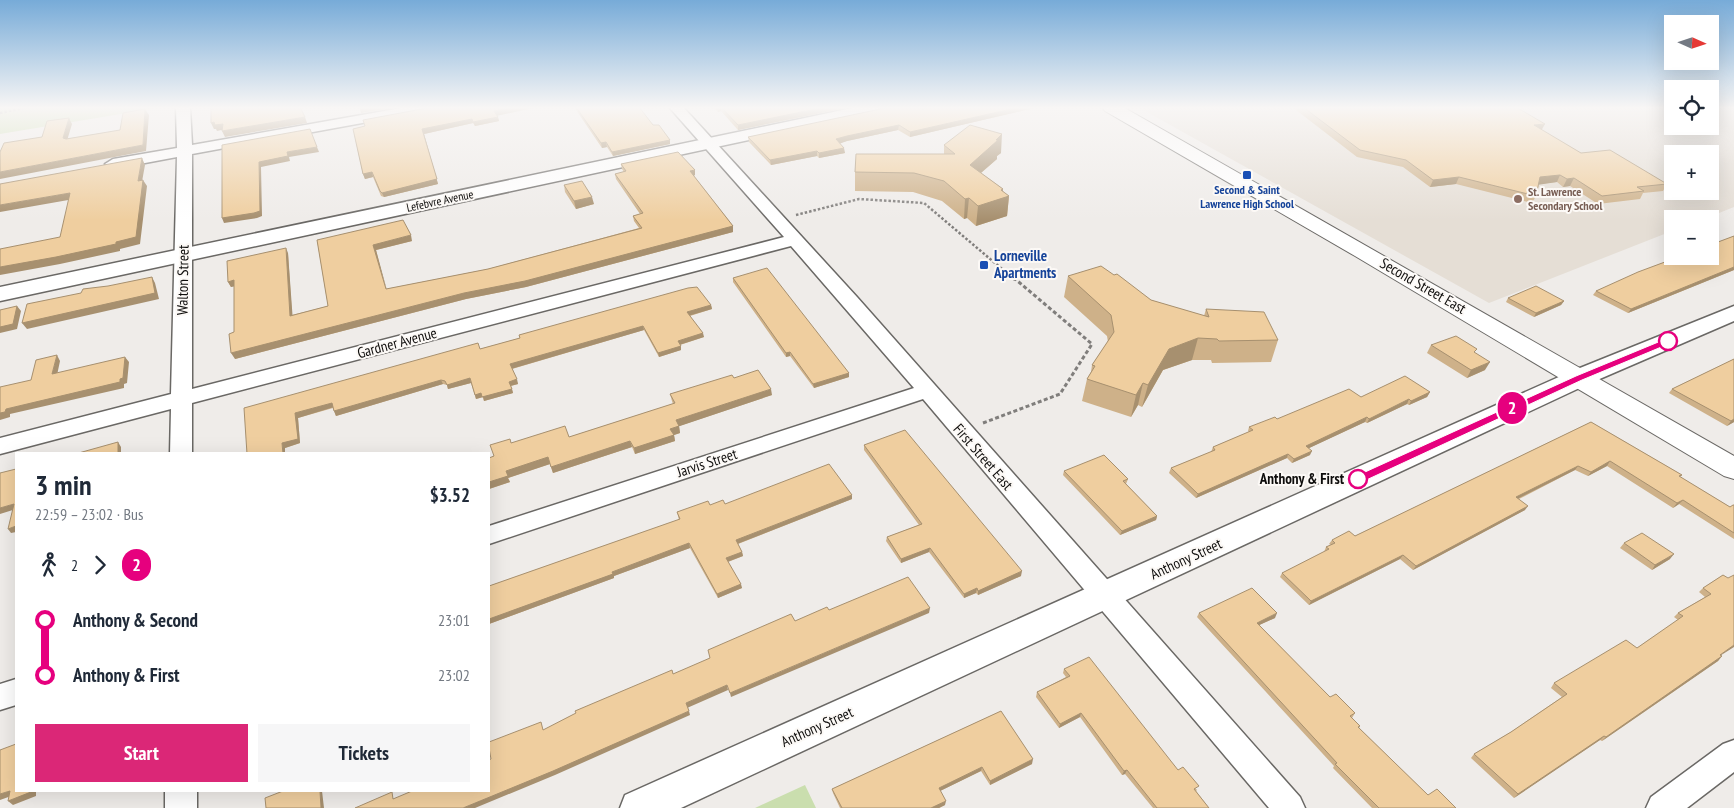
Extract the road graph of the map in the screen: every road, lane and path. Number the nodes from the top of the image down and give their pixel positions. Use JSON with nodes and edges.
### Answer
{"nodes":[{"id":1,"x":710,"y":144,"type":"edge"},
{"id":2,"x":185,"y":145,"type":"edge"},
{"id":3,"x":220,"y":145,"type":"edge"},
{"id":4,"x":707,"y":145,"type":"edge"},
{"id":5,"x":1176,"y":145,"type":"edge"},
{"id":6,"x":185,"y":151,"type":"junction"},
{"id":7,"x":97,"y":167,"type":"edge"},
{"id":8,"x":776,"y":220,"type":"junction"},
{"id":9,"x":794,"y":240,"type":"junction"},
{"id":10,"x":184,"y":255,"type":"junction"},
{"id":11,"x":0,"y":294,"type":"edge"},
{"id":12,"x":1734,"y":313,"type":"edge"},
{"id":13,"x":1579,"y":378,"type":"junction"},
{"id":14,"x":926,"y":391,"type":"junction"},
{"id":15,"x":181,"y":399,"type":"junction"},
{"id":16,"x":962,"y":432,"type":"junction"},
{"id":17,"x":0,"y":446,"type":"edge"},
{"id":18,"x":181,"y":452,"type":"edge"},
{"id":19,"x":1734,"y":469,"type":"edge"},
{"id":20,"x":490,"y":535,"type":"edge"},
{"id":21,"x":1105,"y":596,"type":"junction"},
{"id":22,"x":15,"y":692,"type":"edge"},
{"id":23,"x":0,"y":697,"type":"edge"},
{"id":24,"x":1734,"y":754,"type":"edge"},
{"id":25,"x":181,"y":792,"type":"edge"},
{"id":26,"x":180,"y":808,"type":"edge"},
{"id":27,"x":639,"y":808,"type":"edge"},
{"id":28,"x":1289,"y":808,"type":"edge"},
{"id":29,"x":1662,"y":808,"type":"edge"}],
"edges":[{"from":1,"to":8,"type":"street","name":"First Street East"},
{"from":2,"to":6,"type":"street","name":"Walton Street"},
{"from":3,"to":6,"type":"street"},
{"from":4,"to":10,"type":"street","name":"Lefebvre Avenue"},
{"from":5,"to":13,"type":"main road","name":"Second Street East"},
{"from":6,"to":7,"type":"street"},
{"from":6,"to":10,"type":"street","name":"Walton Street"},
{"from":8,"to":9,"type":"street","name":"First Street East"},
{"from":8,"to":16,"type":"path"},
{"from":9,"to":14,"type":"street","name":"First Street East"},
{"from":9,"to":15,"type":"street","name":"Gardner Avenue"},
{"from":10,"to":11,"type":"street","name":"Lefebvre Avenue"},
{"from":10,"to":15,"type":"street","name":"Walton Street"},
{"from":12,"to":13,"type":"street","name":"Anthony Street"},
{"from":13,"to":19,"type":"main road","name":"Second Street East"},
{"from":13,"to":21,"type":"street","name":"Anthony Street"},
{"from":14,"to":16,"type":"street","name":"First Street East"},
{"from":14,"to":20,"type":"street","name":"Jarvis Street"},
{"from":15,"to":17,"type":"street","name":"Gardner Avenue"},
{"from":15,"to":18,"type":"street","name":"Walton Street"},
{"from":16,"to":21,"type":"street","name":"First Street East"},
{"from":21,"to":27,"type":"street","name":"Anthony Street"},
{"from":21,"to":28,"type":"street","name":"First Street East"},
{"from":22,"to":23,"type":"street"},
{"from":24,"to":29,"type":"street"},
{"from":25,"to":26,"type":"street"}]}
